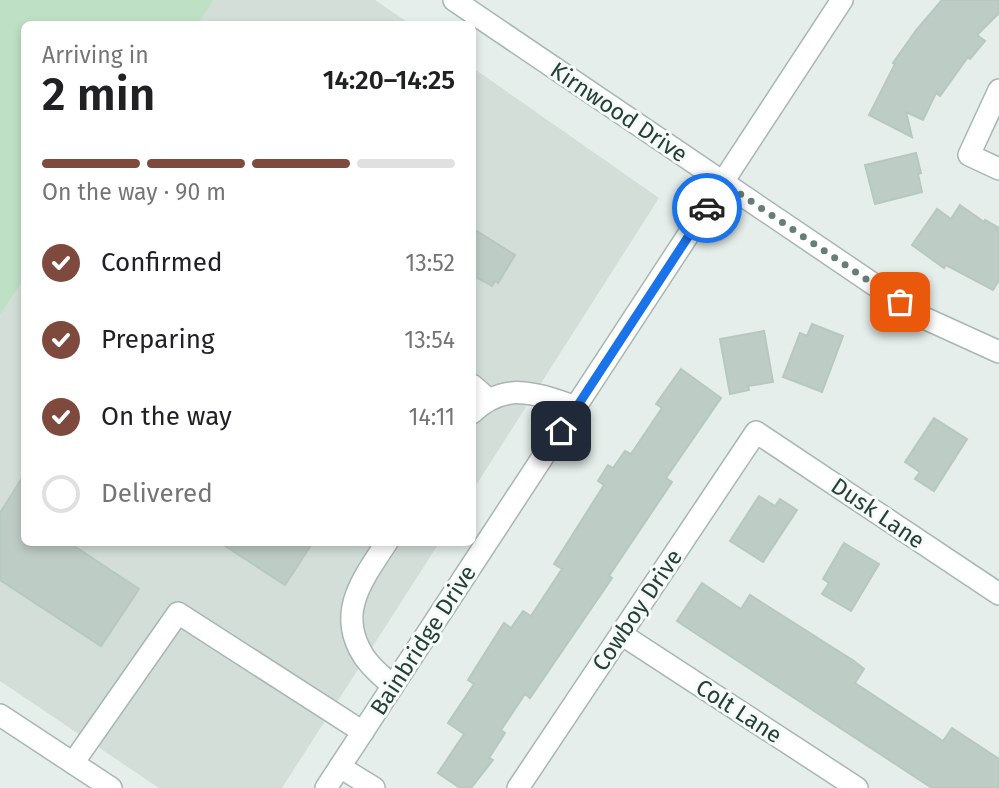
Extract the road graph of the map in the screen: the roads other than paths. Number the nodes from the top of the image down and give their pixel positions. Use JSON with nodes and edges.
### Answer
{"nodes":[{"id":1,"x":454,"y":0,"type":"edge"},
{"id":2,"x":842,"y":0,"type":"edge"},
{"id":3,"x":999,"y":90,"type":"edge"},
{"id":4,"x":999,"y":169,"type":"edge"},
{"id":5,"x":724,"y":183,"type":"junction"},
{"id":6,"x":999,"y":352,"type":"edge"},
{"id":7,"x":478,"y":399,"type":"edge"},
{"id":8,"x":576,"y":407,"type":"junction"},
{"id":9,"x":756,"y":432,"type":"joint"},
{"id":10,"x":384,"y":546,"type":"edge"},
{"id":11,"x":999,"y":594,"type":"edge"},
{"id":12,"x":621,"y":634,"type":"junction"},
{"id":13,"x":393,"y":686,"type":"junction"},
{"id":14,"x":0,"y":715,"type":"edge"},
{"id":15,"x":363,"y":732,"type":"junction"},
{"id":16,"x":73,"y":763,"type":"junction"},
{"id":17,"x":340,"y":767,"type":"junction"},
{"id":18,"x":111,"y":788,"type":"edge"},
{"id":19,"x":326,"y":788,"type":"edge"},
{"id":20,"x":374,"y":788,"type":"edge"},
{"id":21,"x":518,"y":788,"type":"edge"},
{"id":22,"x":857,"y":788,"type":"edge"}],
"edges":[{"from":1,"to":5,"type":"street","name":"Kirnwood Drive"},
{"from":2,"to":5,"type":"street","name":"Bainbridge Drive"},
{"from":3,"to":4,"type":"street"},
{"from":5,"to":6,"type":"street","name":"Kirnwood Drive"},
{"from":5,"to":8,"type":"street","name":"Bainbridge Drive"},
{"from":7,"to":8,"type":"street"},
{"from":8,"to":13,"type":"street","name":"Bainbridge Drive"},
{"from":9,"to":11,"type":"street","name":"Dusk Lane"},
{"from":9,"to":12,"type":"street","name":"Cowboy Drive"},
{"from":10,"to":13,"type":"street"},
{"from":12,"to":21,"type":"street","name":"Cowboy Drive"},
{"from":12,"to":22,"type":"street","name":"Colt Lane"},
{"from":13,"to":15,"type":"street","name":"Bainbridge Drive"},
{"from":14,"to":16,"type":"street"},
{"from":15,"to":16,"type":"street"},
{"from":15,"to":17,"type":"street","name":"Bainbridge Drive"},
{"from":16,"to":18,"type":"street"},
{"from":17,"to":19,"type":"street","name":"Bainbridge Drive"},
{"from":17,"to":20,"type":"street"}]}
